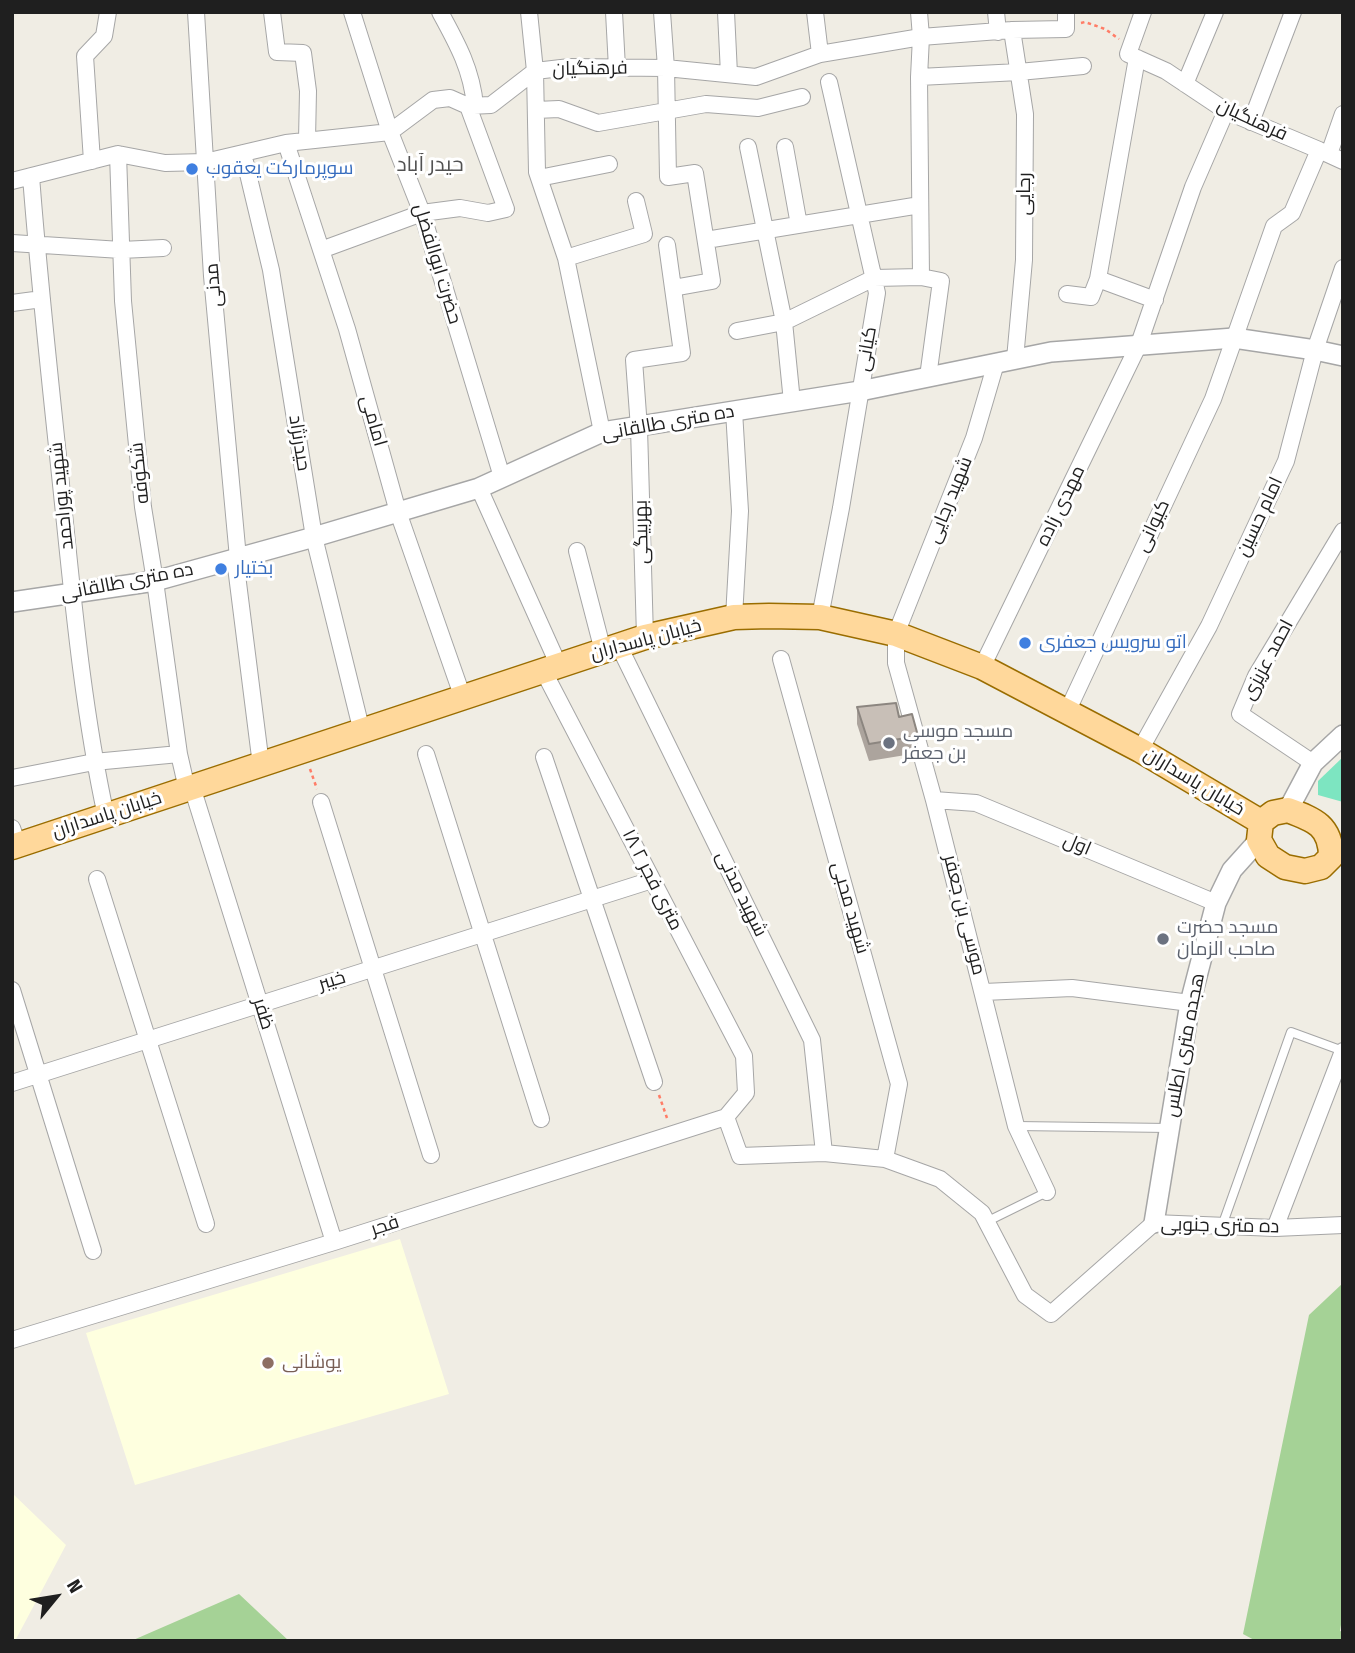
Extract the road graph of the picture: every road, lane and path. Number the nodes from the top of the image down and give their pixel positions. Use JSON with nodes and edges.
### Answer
{"nodes":[{"id":1,"x":108,"y":12,"type":"edge"},
{"id":2,"x":196,"y":12,"type":"edge"},
{"id":3,"x":272,"y":12,"type":"edge"},
{"id":4,"x":352,"y":12,"type":"edge"},
{"id":5,"x":440,"y":12,"type":"edge"},
{"id":6,"x":529,"y":12,"type":"edge"},
{"id":7,"x":614,"y":12,"type":"edge"},
{"id":8,"x":662,"y":12,"type":"edge"},
{"id":9,"x":726,"y":12,"type":"edge"},
{"id":10,"x":815,"y":12,"type":"edge"},
{"id":11,"x":919,"y":12,"type":"edge"},
{"id":12,"x":996,"y":12,"type":"edge"},
{"id":13,"x":1066,"y":12,"type":"edge"},
{"id":14,"x":1143,"y":12,"type":"edge"},
{"id":15,"x":1214,"y":12,"type":"edge"},
{"id":16,"x":1293,"y":12,"type":"edge"},
{"id":17,"x":1066,"y":29,"type":"junction"},
{"id":18,"x":1005,"y":31,"type":"junction"},
{"id":19,"x":921,"y":37,"type":"junction"},
{"id":20,"x":1131,"y":53,"type":"junction"},
{"id":21,"x":820,"y":54,"type":"junction"},
{"id":22,"x":1083,"y":66,"type":"dead end"},
{"id":23,"x":617,"y":68,"type":"junction"},
{"id":24,"x":666,"y":68,"type":"junction"},
{"id":25,"x":535,"y":71,"type":"junction"},
{"id":26,"x":1018,"y":72,"type":"junction"},
{"id":27,"x":729,"y":74,"type":"junction"},
{"id":28,"x":919,"y":77,"type":"junction"},
{"id":29,"x":829,"y":82,"type":"dead end"},
{"id":30,"x":1185,"y":84,"type":"junction"},
{"id":31,"x":802,"y":97,"type":"dead end"},
{"id":32,"x":471,"y":106,"type":"junction"},
{"id":33,"x":536,"y":110,"type":"junction"},
{"id":34,"x":1226,"y":111,"type":"junction"},
{"id":35,"x":667,"y":112,"type":"junction"},
{"id":36,"x":1343,"y":114,"type":"edge"},
{"id":37,"x":1251,"y":121,"type":"junction"},
{"id":38,"x":390,"y":132,"type":"junction"},
{"id":39,"x":307,"y":140,"type":"junction"},
{"id":40,"x":286,"y":143,"type":"junction"},
{"id":41,"x":748,"y":147,"type":"dead end"},
{"id":42,"x":785,"y":147,"type":"dead end"},
{"id":43,"x":243,"y":153,"type":"junction"},
{"id":44,"x":118,"y":155,"type":"junction"},
{"id":45,"x":1330,"y":155,"type":"edge"},
{"id":46,"x":92,"y":161,"type":"junction"},
{"id":47,"x":205,"y":162,"type":"junction"},
{"id":48,"x":609,"y":163,"type":"dead end"},
{"id":49,"x":31,"y":176,"type":"junction"},
{"id":50,"x":539,"y":178,"type":"junction"},
{"id":51,"x":12,"y":181,"type":"edge"},
{"id":52,"x":636,"y":201,"type":"dead end"},
{"id":53,"x":920,"y":205,"type":"junction"},
{"id":54,"x":422,"y":213,"type":"junction"},
{"id":55,"x":859,"y":215,"type":"junction"},
{"id":56,"x":799,"y":225,"type":"junction"},
{"id":57,"x":765,"y":231,"type":"junction"},
{"id":58,"x":706,"y":240,"type":"junction"},
{"id":59,"x":12,"y":243,"type":"edge"},
{"id":60,"x":36,"y":245,"type":"junction"},
{"id":61,"x":667,"y":245,"type":"dead end"},
{"id":62,"x":163,"y":248,"type":"dead end"},
{"id":63,"x":121,"y":250,"type":"junction"},
{"id":64,"x":321,"y":250,"type":"junction"},
{"id":65,"x":566,"y":258,"type":"junction"},
{"id":66,"x":1343,"y":268,"type":"edge"},
{"id":67,"x":874,"y":278,"type":"junction"},
{"id":68,"x":921,"y":278,"type":"junction"},
{"id":69,"x":1098,"y":279,"type":"junction"},
{"id":70,"x":673,"y":288,"type":"junction"},
{"id":71,"x":1067,"y":294,"type":"dead end"},
{"id":72,"x":42,"y":299,"type":"junction"},
{"id":73,"x":1154,"y":300,"type":"junction"},
{"id":74,"x":12,"y":303,"type":"edge"},
{"id":75,"x":784,"y":322,"type":"junction"},
{"id":76,"x":737,"y":331,"type":"dead end"},
{"id":77,"x":1234,"y":338,"type":"junction"},
{"id":78,"x":1139,"y":344,"type":"junction"},
{"id":79,"x":1315,"y":350,"type":"junction"},
{"id":80,"x":1343,"y":356,"type":"edge"},
{"id":81,"x":1006,"y":361,"type":"junction"},
{"id":82,"x":928,"y":377,"type":"junction"},
{"id":83,"x":860,"y":391,"type":"junction"},
{"id":84,"x":792,"y":402,"type":"junction"},
{"id":85,"x":734,"y":411,"type":"junction"},
{"id":86,"x":639,"y":428,"type":"junction"},
{"id":87,"x":602,"y":432,"type":"junction"},
{"id":88,"x":502,"y":477,"type":"junction"},
{"id":89,"x":479,"y":488,"type":"junction"},
{"id":90,"x":398,"y":512,"type":"junction"},
{"id":91,"x":1343,"y":531,"type":"edge"},
{"id":92,"x":314,"y":537,"type":"junction"},
{"id":93,"x":577,"y":551,"type":"dead end"},
{"id":94,"x":237,"y":558,"type":"junction"},
{"id":95,"x":155,"y":581,"type":"junction"},
{"id":96,"x":72,"y":593,"type":"junction"},
{"id":97,"x":12,"y":602,"type":"edge"},
{"id":98,"x":734,"y":617,"type":"junction"},
{"id":99,"x":820,"y":617,"type":"junction"},
{"id":100,"x":896,"y":634,"type":"junction"},
{"id":101,"x":645,"y":637,"type":"junction"},
{"id":102,"x":611,"y":648,"type":"junction"},
{"id":103,"x":781,"y":659,"type":"dead end"},
{"id":104,"x":982,"y":667,"type":"junction"},
{"id":105,"x":552,"y":669,"type":"junction"},
{"id":106,"x":463,"y":698,"type":"junction"},
{"id":107,"x":1067,"y":712,"type":"junction"},
{"id":108,"x":362,"y":732,"type":"junction"},
{"id":109,"x":1343,"y":735,"type":"edge"},
{"id":110,"x":1140,"y":750,"type":"junction"},
{"id":111,"x":304,"y":751,"type":"junction"},
{"id":112,"x":178,"y":754,"type":"junction"},
{"id":113,"x":426,"y":754,"type":"dead end"},
{"id":114,"x":544,"y":757,"type":"dead end"},
{"id":115,"x":94,"y":762,"type":"junction"},
{"id":116,"x":1314,"y":763,"type":"junction"},
{"id":117,"x":261,"y":765,"type":"junction"},
{"id":118,"x":12,"y":778,"type":"edge"},
{"id":119,"x":190,"y":788,"type":"junction"},
{"id":120,"x":934,"y":800,"type":"junction"},
{"id":121,"x":321,"y":802,"type":"joint"},
{"id":122,"x":1288,"y":810,"type":"junction"},
{"id":123,"x":106,"y":816,"type":"junction"},
{"id":124,"x":1260,"y":831,"type":"junction"},
{"id":125,"x":14,"y":840,"type":"edge"},
{"id":126,"x":1337,"y":860,"type":"edge"},
{"id":127,"x":97,"y":878,"type":"dead end"},
{"id":128,"x":652,"y":880,"type":"junction"},
{"id":129,"x":592,"y":899,"type":"junction"},
{"id":130,"x":1216,"y":903,"type":"junction"},
{"id":131,"x":483,"y":933,"type":"junction"},
{"id":132,"x":373,"y":968,"type":"junction"},
{"id":133,"x":12,"y":990,"type":"edge"},
{"id":134,"x":984,"y":992,"type":"junction"},
{"id":135,"x":1190,"y":1003,"type":"junction"},
{"id":136,"x":260,"y":1004,"type":"junction"},
{"id":137,"x":148,"y":1040,"type":"junction"},
{"id":138,"x":1343,"y":1051,"type":"edge"},
{"id":139,"x":39,"y":1075,"type":"junction"},
{"id":140,"x":654,"y":1082,"type":"joint"},
{"id":141,"x":12,"y":1083,"type":"edge"},
{"id":142,"x":726,"y":1117,"type":"junction"},
{"id":143,"x":541,"y":1119,"type":"dead end"},
{"id":144,"x":1016,"y":1126,"type":"junction"},
{"id":145,"x":1169,"y":1128,"type":"junction"},
{"id":146,"x":673,"y":1134,"type":"junction"},
{"id":147,"x":824,"y":1153,"type":"junction"},
{"id":148,"x":430,"y":1155,"type":"dead end"},
{"id":149,"x":886,"y":1158,"type":"junction"},
{"id":150,"x":1047,"y":1192,"type":"joint"},
{"id":151,"x":986,"y":1222,"type":"junction"},
{"id":152,"x":1154,"y":1223,"type":"junction"},
{"id":153,"x":206,"y":1224,"type":"dead end"},
{"id":154,"x":1343,"y":1225,"type":"edge"},
{"id":155,"x":1222,"y":1226,"type":"junction"},
{"id":156,"x":1275,"y":1228,"type":"junction"},
{"id":157,"x":334,"y":1242,"type":"junction"},
{"id":158,"x":93,"y":1251,"type":"dead end"},
{"id":159,"x":12,"y":1340,"type":"edge"}],
"edges":[{"from":1,"to":46,"type":"street"},
{"from":2,"to":47,"type":"street","name":"مدنی"},
{"from":3,"to":39,"type":"street"},
{"from":4,"to":38,"type":"street","name":"حضرت ابوالفضل"},
{"from":5,"to":32,"type":"street"},
{"from":6,"to":25,"type":"street"},
{"from":7,"to":23,"type":"street"},
{"from":8,"to":24,"type":"street"},
{"from":9,"to":27,"type":"street"},
{"from":10,"to":21,"type":"street"},
{"from":11,"to":19,"type":"street"},
{"from":12,"to":18,"type":"street","name":"رجایی"},
{"from":13,"to":17,"type":"street"},
{"from":14,"to":20,"type":"street"},
{"from":15,"to":30,"type":"street"},
{"from":16,"to":37,"type":"street"},
{"from":17,"to":18,"type":"street","name":"فرهنگیان"},
{"from":17,"to":20,"type":"path"},
{"from":18,"to":19,"type":"street","name":"فرهنگیان"},
{"from":18,"to":26,"type":"street","name":"رجایی"},
{"from":19,"to":21,"type":"street","name":"فرهنگیان"},
{"from":19,"to":28,"type":"street"},
{"from":20,"to":30,"type":"street","name":"فرهنگیان"},
{"from":20,"to":69,"type":"street"},
{"from":21,"to":27,"type":"street","name":"فرهنگیان"},
{"from":22,"to":26,"type":"street"},
{"from":23,"to":24,"type":"street","name":"فرهنگیان"},
{"from":23,"to":25,"type":"street","name":"فرهنگیان"},
{"from":24,"to":27,"type":"street","name":"فرهنگیان"},
{"from":24,"to":35,"type":"street"},
{"from":25,"to":32,"type":"street","name":"فرهنگیان"},
{"from":25,"to":33,"type":"street"},
{"from":26,"to":28,"type":"street"},
{"from":26,"to":81,"type":"street","name":"رجایی"},
{"from":28,"to":53,"type":"street"},
{"from":29,"to":55,"type":"street","name":"کیانی"},
{"from":30,"to":34,"type":"street","name":"فرهنگیان"},
{"from":31,"to":35,"type":"street"},
{"from":32,"to":38,"type":"street"},
{"from":32,"to":54,"type":"street"},
{"from":33,"to":35,"type":"street"},
{"from":33,"to":50,"type":"street"},
{"from":34,"to":37,"type":"street","name":"فرهنگیان"},
{"from":34,"to":73,"type":"street","name":"مهدی زاده"},
{"from":35,"to":58,"type":"street"},
{"from":36,"to":45,"type":"street"},
{"from":37,"to":45,"type":"street","name":"فرهنگیان"},
{"from":38,"to":39,"type":"street"},
{"from":38,"to":54,"type":"street","name":"حضرت ابوالفضل"},
{"from":39,"to":40,"type":"street"},
{"from":40,"to":43,"type":"street"},
{"from":40,"to":64,"type":"street","name":"امامی"},
{"from":41,"to":57,"type":"street"},
{"from":42,"to":56,"type":"street"},
{"from":43,"to":47,"type":"street"},
{"from":43,"to":92,"type":"street","name":"حیدرنژاد"},
{"from":44,"to":46,"type":"street"},
{"from":44,"to":47,"type":"street"},
{"from":44,"to":63,"type":"street","name":"شکوفه"},
{"from":45,"to":77,"type":"street","name":"کیوانی"},
{"from":46,"to":49,"type":"street"},
{"from":47,"to":94,"type":"street","name":"مدنی"},
{"from":48,"to":50,"type":"street"},
{"from":49,"to":51,"type":"street"},
{"from":49,"to":60,"type":"street","name":"شهید پوراحمد"},
{"from":50,"to":65,"type":"street"},
{"from":52,"to":65,"type":"street"},
{"from":53,"to":55,"type":"street"},
{"from":53,"to":68,"type":"street"},
{"from":54,"to":64,"type":"street"},
{"from":54,"to":88,"type":"street","name":"حضرت ابوالفضل"},
{"from":55,"to":56,"type":"street"},
{"from":55,"to":67,"type":"street","name":"کیانی"},
{"from":56,"to":57,"type":"street"},
{"from":57,"to":58,"type":"street"},
{"from":57,"to":75,"type":"street"},
{"from":58,"to":70,"type":"street"},
{"from":59,"to":60,"type":"street"},
{"from":60,"to":63,"type":"street"},
{"from":60,"to":72,"type":"street","name":"شهید پوراحمد"},
{"from":61,"to":70,"type":"street"},
{"from":62,"to":63,"type":"street"},
{"from":63,"to":95,"type":"street","name":"شکوفه"},
{"from":64,"to":90,"type":"street","name":"امامی"},
{"from":65,"to":87,"type":"street"},
{"from":66,"to":79,"type":"street","name":"امام حسین"},
{"from":67,"to":68,"type":"street"},
{"from":67,"to":75,"type":"street"},
{"from":67,"to":83,"type":"street","name":"کیانی"},
{"from":68,"to":82,"type":"street"},
{"from":69,"to":71,"type":"street"},
{"from":69,"to":73,"type":"street"},
{"from":70,"to":86,"type":"street","name":"بهربیگی"},
{"from":72,"to":74,"type":"street"},
{"from":72,"to":96,"type":"street","name":"شهید پوراحمد"},
{"from":73,"to":78,"type":"street","name":"مهدی زاده"},
{"from":75,"to":76,"type":"street"},
{"from":75,"to":84,"type":"street"},
{"from":77,"to":78,"type":"street","name":"ده متری طالقانی"},
{"from":77,"to":79,"type":"street","name":"ده متری طالقانی"},
{"from":77,"to":107,"type":"street","name":"کیوانی"},
{"from":78,"to":81,"type":"street","name":"ده متری طالقانی"},
{"from":78,"to":104,"type":"street","name":"مهدی زاده"},
{"from":79,"to":80,"type":"street","name":"ده متری طالقانی"},
{"from":79,"to":110,"type":"street","name":"امام حسین"},
{"from":81,"to":82,"type":"street","name":"ده متری طالقانی"},
{"from":81,"to":100,"type":"street","name":"شهید رجایی"},
{"from":82,"to":83,"type":"street","name":"ده متری طالقانی"},
{"from":83,"to":84,"type":"street","name":"ده متری طالقانی"},
{"from":83,"to":99,"type":"street","name":"کیانی"},
{"from":84,"to":85,"type":"street","name":"ده متری طالقانی"},
{"from":85,"to":86,"type":"street","name":"ده متری طالقانی"},
{"from":85,"to":98,"type":"street"},
{"from":86,"to":87,"type":"street","name":"ده متری طالقانی"},
{"from":86,"to":101,"type":"street","name":"بهربیگی"},
{"from":87,"to":88,"type":"street","name":"ده متری طالقانی"},
{"from":88,"to":89,"type":"street","name":"ده متری طالقانی"},
{"from":89,"to":90,"type":"street","name":"ده متری طالقانی"},
{"from":89,"to":105,"type":"street","name":"۱۸ متری فجر ۲"},
{"from":90,"to":92,"type":"street","name":"ده متری طالقانی"},
{"from":90,"to":106,"type":"street","name":"امامی"},
{"from":91,"to":116,"type":"street","name":"احمد عزیزی"},
{"from":92,"to":94,"type":"street","name":"ده متری طالقانی"},
{"from":92,"to":108,"type":"street","name":"حیدرنژاد"},
{"from":93,"to":102,"type":"street","name":"شهید مدنی"},
{"from":94,"to":95,"type":"street","name":"ده متری طالقانی"},
{"from":94,"to":117,"type":"street","name":"مدنی"},
{"from":95,"to":96,"type":"street","name":"ده متری طالقانی"},
{"from":95,"to":112,"type":"street","name":"شکوفه"},
{"from":96,"to":97,"type":"street","name":"ده متری طالقانی"},
{"from":96,"to":115,"type":"street","name":"شهید پوراحمد"},
{"from":98,"to":99,"type":"main road","name":"خیابان پاسداران"},
{"from":98,"to":101,"type":"main road","name":"خیابان پاسداران"},
{"from":99,"to":100,"type":"main road","name":"خیابان پاسداران"},
{"from":100,"to":104,"type":"main road","name":"خیابان پاسداران"},
{"from":100,"to":120,"type":"street","name":"موسی بن جعفر"},
{"from":101,"to":102,"type":"main road","name":"خیابان پاسداران"},
{"from":102,"to":105,"type":"main road","name":"خیابان پاسداران"},
{"from":102,"to":147,"type":"street","name":"شهید مدنی"},
{"from":103,"to":149,"type":"street","name":"شهید محبی"},
{"from":104,"to":107,"type":"main road","name":"خیابان پاسداران"},
{"from":105,"to":106,"type":"main road","name":"خیابان پاسداران"},
{"from":105,"to":128,"type":"street","name":"۱۸ متری فجر ۲"},
{"from":106,"to":108,"type":"main road","name":"خیابان پاسداران"},
{"from":107,"to":110,"type":"main road","name":"خیابان پاسداران"},
{"from":108,"to":111,"type":"main road","name":"خیابان پاسداران"},
{"from":109,"to":116,"type":"street"},
{"from":110,"to":124,"type":"main road","name":"خیابان پاسداران"},
{"from":111,"to":117,"type":"main road","name":"خیابان پاسداران"},
{"from":111,"to":121,"type":"path"},
{"from":112,"to":115,"type":"street"},
{"from":112,"to":119,"type":"street","name":"شکوفه"},
{"from":113,"to":131,"type":"street"},
{"from":114,"to":129,"type":"street"},
{"from":115,"to":118,"type":"street"},
{"from":115,"to":123,"type":"street","name":"شهید پوراحمد"},
{"from":116,"to":122,"type":"street"},
{"from":117,"to":119,"type":"main road","name":"خیابان پاسداران"},
{"from":119,"to":123,"type":"main road","name":"خیابان پاسداران"},
{"from":119,"to":136,"type":"street","name":"ظفر"},
{"from":120,"to":130,"type":"street","name":"اول"},
{"from":120,"to":134,"type":"street","name":"موسی بن جعفر"},
{"from":121,"to":132,"type":"street"},
{"from":122,"to":124,"type":"main road"},
{"from":122,"to":126,"type":"main road"},
{"from":123,"to":125,"type":"main road","name":"خیابان پاسداران"},
{"from":124,"to":126,"type":"main road"},
{"from":124,"to":130,"type":"street","name":"هجده متری اطلس"},
{"from":127,"to":137,"type":"street"},
{"from":128,"to":129,"type":"street","name":"خیبر"},
{"from":128,"to":142,"type":"street","name":"۱۸ متری فجر ۲"},
{"from":129,"to":131,"type":"street","name":"خیبر"},
{"from":129,"to":140,"type":"street"},
{"from":130,"to":135,"type":"street","name":"هجده متری اطلس"},
{"from":131,"to":132,"type":"street","name":"خیبر"},
{"from":131,"to":143,"type":"street"},
{"from":132,"to":136,"type":"street","name":"خیبر"},
{"from":132,"to":148,"type":"street"},
{"from":133,"to":139,"type":"street"},
{"from":134,"to":135,"type":"street"},
{"from":134,"to":144,"type":"street","name":"موسی بن جعفر"},
{"from":135,"to":145,"type":"street","name":"هجده متری اطلس"},
{"from":136,"to":137,"type":"street","name":"خیبر"},
{"from":136,"to":157,"type":"street","name":"ظفر"},
{"from":137,"to":139,"type":"street","name":"خیبر"},
{"from":137,"to":153,"type":"street"},
{"from":138,"to":155,"type":"lane"},
{"from":138,"to":156,"type":"street"},
{"from":139,"to":141,"type":"street","name":"خیبر"},
{"from":139,"to":158,"type":"street"},
{"from":140,"to":146,"type":"path"},
{"from":142,"to":146,"type":"street","name":"فجر"},
{"from":142,"to":147,"type":"street","name":"ده متری جنوبی"},
{"from":144,"to":145,"type":"lane"},
{"from":144,"to":150,"type":"street","name":"موسی بن جعفر"},
{"from":145,"to":152,"type":"street","name":"هجده متری اطلس"},
{"from":146,"to":157,"type":"street","name":"فجر"},
{"from":147,"to":149,"type":"street","name":"ده متری جنوبی"},
{"from":149,"to":151,"type":"street","name":"ده متری جنوبی"},
{"from":150,"to":151,"type":"lane"},
{"from":151,"to":152,"type":"street","name":"ده متری جنوبی"},
{"from":152,"to":155,"type":"street","name":"ده متری جنوبی"},
{"from":154,"to":156,"type":"street","name":"ده متری جنوبی"},
{"from":155,"to":156,"type":"street","name":"ده متری جنوبی"},
{"from":157,"to":159,"type":"street","name":"فجر"}]}
